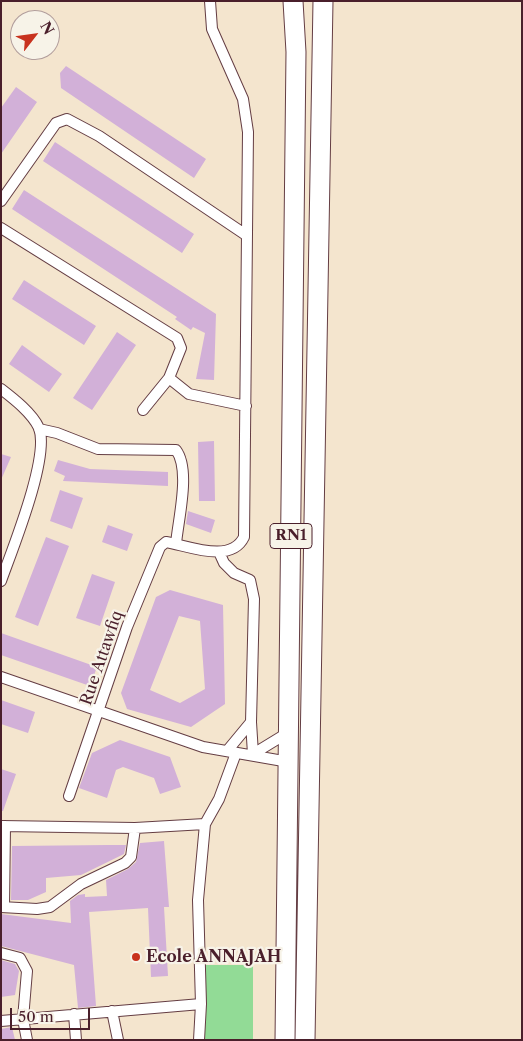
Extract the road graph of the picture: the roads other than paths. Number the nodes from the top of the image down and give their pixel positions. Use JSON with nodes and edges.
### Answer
{"nodes":[{"id":1,"x":210,"y":1,"type":"edge"},
{"id":2,"x":293,"y":1,"type":"edge"},
{"id":3,"x":324,"y":1,"type":"edge"},
{"id":4,"x":1,"y":201,"type":"edge"},
{"id":5,"x":1,"y":228,"type":"edge"},
{"id":6,"x":246,"y":235,"type":"junction"},
{"id":7,"x":169,"y":378,"type":"junction"},
{"id":8,"x":1,"y":389,"type":"edge"},
{"id":9,"x":246,"y":406,"type":"junction"},
{"id":10,"x":143,"y":410,"type":"dead end"},
{"id":11,"x":39,"y":429,"type":"junction"},
{"id":12,"x":176,"y":544,"type":"junction"},
{"id":13,"x":219,"y":552,"type":"junction"},
{"id":14,"x":1,"y":582,"type":"edge"},
{"id":15,"x":1,"y":677,"type":"edge"},
{"id":16,"x":99,"y":710,"type":"junction"},
{"id":17,"x":250,"y":722,"type":"junction"},
{"id":18,"x":289,"y":732,"type":"junction"},
{"id":19,"x":232,"y":752,"type":"junction"},
{"id":20,"x":253,"y":754,"type":"junction"},
{"id":21,"x":289,"y":762,"type":"junction"},
{"id":22,"x":69,"y":796,"type":"dead end"},
{"id":23,"x":206,"y":824,"type":"junction"},
{"id":24,"x":3,"y":826,"type":"edge"},
{"id":25,"x":135,"y":828,"type":"junction"},
{"id":26,"x":3,"y":907,"type":"edge"},
{"id":27,"x":1,"y":953,"type":"edge"},
{"id":28,"x":201,"y":1004,"type":"junction"},
{"id":29,"x":112,"y":1011,"type":"junction"},
{"id":30,"x":74,"y":1014,"type":"junction"},
{"id":31,"x":23,"y":1018,"type":"junction"},
{"id":32,"x":1,"y":1021,"type":"edge"},
{"id":33,"x":28,"y":1040,"type":"edge"},
{"id":34,"x":76,"y":1040,"type":"edge"},
{"id":35,"x":118,"y":1040,"type":"edge"},
{"id":36,"x":199,"y":1040,"type":"edge"},
{"id":37,"x":285,"y":1040,"type":"edge"},
{"id":38,"x":305,"y":1040,"type":"edge"}],
"edges":[{"from":1,"to":6,"type":"street"},
{"from":2,"to":3,"type":"highway","number":"RN1"},
{"from":2,"to":18,"type":"highway","number":"RN1"},
{"from":3,"to":38,"type":"highway","number":"RN1"},
{"from":4,"to":6,"type":"street"},
{"from":5,"to":7,"type":"street"},
{"from":6,"to":9,"type":"street"},
{"from":7,"to":9,"type":"street"},
{"from":7,"to":10,"type":"street"},
{"from":8,"to":11,"type":"street"},
{"from":9,"to":13,"type":"street"},
{"from":11,"to":12,"type":"street"},
{"from":11,"to":14,"type":"street"},
{"from":12,"to":13,"type":"street"},
{"from":12,"to":16,"type":"street","name":"Rue Attawfiq"},
{"from":13,"to":17,"type":"street"},
{"from":15,"to":16,"type":"street"},
{"from":16,"to":19,"type":"street"},
{"from":16,"to":22,"type":"street","name":"Rue Attawfiq"},
{"from":17,"to":19,"type":"street"},
{"from":17,"to":20,"type":"street"},
{"from":18,"to":20,"type":"street"},
{"from":18,"to":21,"type":"highway","number":"RN1"},
{"from":19,"to":20,"type":"street"},
{"from":19,"to":23,"type":"street"},
{"from":20,"to":21,"type":"street"},
{"from":21,"to":37,"type":"highway","number":"RN1"},
{"from":23,"to":25,"type":"street"},
{"from":23,"to":28,"type":"street"},
{"from":24,"to":25,"type":"street"},
{"from":24,"to":26,"type":"street"},
{"from":25,"to":26,"type":"street"},
{"from":27,"to":31,"type":"street"},
{"from":28,"to":29,"type":"street"},
{"from":28,"to":36,"type":"street"},
{"from":29,"to":30,"type":"street"},
{"from":29,"to":35,"type":"street"},
{"from":30,"to":31,"type":"street"},
{"from":30,"to":34,"type":"street"},
{"from":31,"to":32,"type":"street"},
{"from":31,"to":33,"type":"street"}]}
